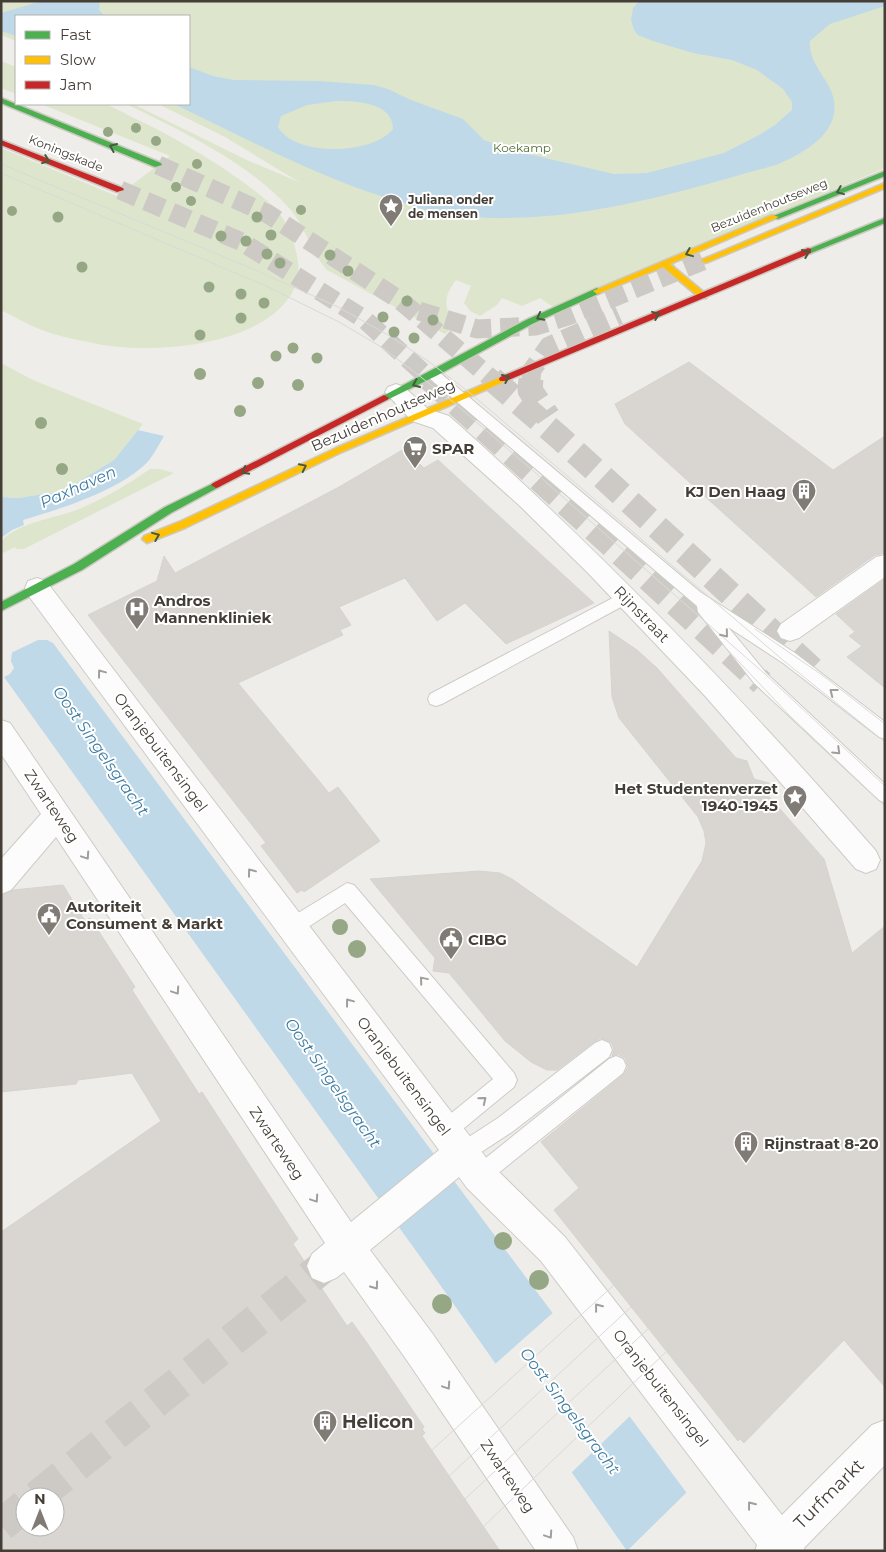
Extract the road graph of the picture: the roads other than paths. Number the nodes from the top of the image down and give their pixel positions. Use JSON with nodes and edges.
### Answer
{"nodes":[{"id":1,"x":1,"y":100,"type":"edge"},
{"id":2,"x":1,"y":142,"type":"edge"},
{"id":3,"x":158,"y":165,"type":"tunnel mouth"},
{"id":4,"x":885,"y":173,"type":"edge"},
{"id":5,"x":885,"y":185,"type":"edge"},
{"id":6,"x":120,"y":190,"type":"tunnel mouth"},
{"id":7,"x":885,"y":220,"type":"edge"},
{"id":8,"x":705,"y":260,"type":"tunnel mouth"},
{"id":9,"x":664,"y":263,"type":"junction"},
{"id":10,"x":702,"y":296,"type":"junction"},
{"id":11,"x":434,"y":375,"type":"junction"},
{"id":12,"x":396,"y":392,"type":"junction"},
{"id":13,"x":461,"y":397,"type":"junction"},
{"id":14,"x":420,"y":415,"type":"junction"},
{"id":15,"x":885,"y":564,"type":"edge"},
{"id":16,"x":78,"y":567,"type":"junction"},
{"id":17,"x":25,"y":594,"type":"junction"},
{"id":18,"x":694,"y":596,"type":"junction"},
{"id":19,"x":626,"y":597,"type":"junction"},
{"id":20,"x":1,"y":607,"type":"edge"},
{"id":21,"x":790,"y":631,"type":"dead end"},
{"id":22,"x":436,"y":698,"type":"dead end"},
{"id":23,"x":1,"y":731,"type":"edge"},
{"id":24,"x":885,"y":732,"type":"edge"},
{"id":25,"x":885,"y":796,"type":"edge"},
{"id":26,"x":59,"y":816,"type":"junction"},
{"id":27,"x":866,"y":860,"type":"dead end"},
{"id":28,"x":1,"y":881,"type":"edge"},
{"id":29,"x":292,"y":927,"type":"junction"},
{"id":30,"x":602,"y":1050,"type":"dead end"},
{"id":31,"x":616,"y":1066,"type":"dead end"},
{"id":32,"x":458,"y":1156,"type":"junction"},
{"id":33,"x":335,"y":1256,"type":"junction"},
{"id":34,"x":885,"y":1438,"type":"edge"},
{"id":35,"x":780,"y":1548,"type":"edge"},
{"id":36,"x":560,"y":1551,"type":"edge"}],
"edges":[{"from":3,"to":1,"type":"street","name":"Koningskade","one_way":true},
{"from":2,"to":6,"type":"street","name":"Koningskade","one_way":true},
{"from":4,"to":9,"type":"street","name":"Bezuidenhoutseweg","one_way":true},
{"from":5,"to":8,"type":"street"},
{"from":10,"to":7,"type":"street","name":"Bezuidenhoutseweg","one_way":true},
{"from":9,"to":10,"type":"street"},
{"from":9,"to":11,"type":"street","name":"Bezuidenhoutseweg","one_way":true},
{"from":13,"to":10,"type":"street","name":"Bezuidenhoutseweg","one_way":true},
{"from":11,"to":12,"type":"street","name":"Bezuidenhoutseweg","one_way":true},
{"from":11,"to":13,"type":"lane"},
{"from":12,"to":14,"type":"street","name":"Rijnstraat"},
{"from":12,"to":16,"type":"street","name":"Bezuidenhoutseweg","one_way":true},
{"from":13,"to":14,"type":"street","name":"Bezuidenhoutseweg"},
{"from":13,"to":18,"type":"lane"},
{"from":16,"to":14,"type":"street","name":"Bezuidenhoutseweg","one_way":true},
{"from":14,"to":19,"type":"street","name":"Rijnstraat"},
{"from":15,"to":21,"type":"street"},
{"from":16,"to":17,"type":"street","name":"Bezuidenhoutseweg"},
{"from":17,"to":20,"type":"street","name":"Bezuidenhoutseweg"},
{"from":29,"to":17,"type":"street","name":"Oranjebuitensingel","one_way":true},
{"from":24,"to":18,"type":"lane","one_way":true},
{"from":18,"to":25,"type":"lane","one_way":true},
{"from":19,"to":22,"type":"lane"},
{"from":19,"to":27,"type":"street","name":"Rijnstraat"},
{"from":23,"to":26,"type":"street","name":"Zwarteweg"},
{"from":26,"to":28,"type":"street"},
{"from":26,"to":33,"type":"street","name":"Zwarteweg","one_way":true},
{"from":32,"to":29,"type":"street","name":"Oranjebuitensingel","one_way":true},
{"from":32,"to":29,"type":"lane","one_way":true},
{"from":30,"to":32,"type":"lane"},
{"from":31,"to":32,"type":"lane"},
{"from":32,"to":33,"type":"street"},
{"from":35,"to":32,"type":"street","name":"Oranjebuitensingel","one_way":true},
{"from":33,"to":36,"type":"street","name":"Zwarteweg","one_way":true},
{"from":34,"to":35,"type":"street","name":"Turfmarkt"}]}
